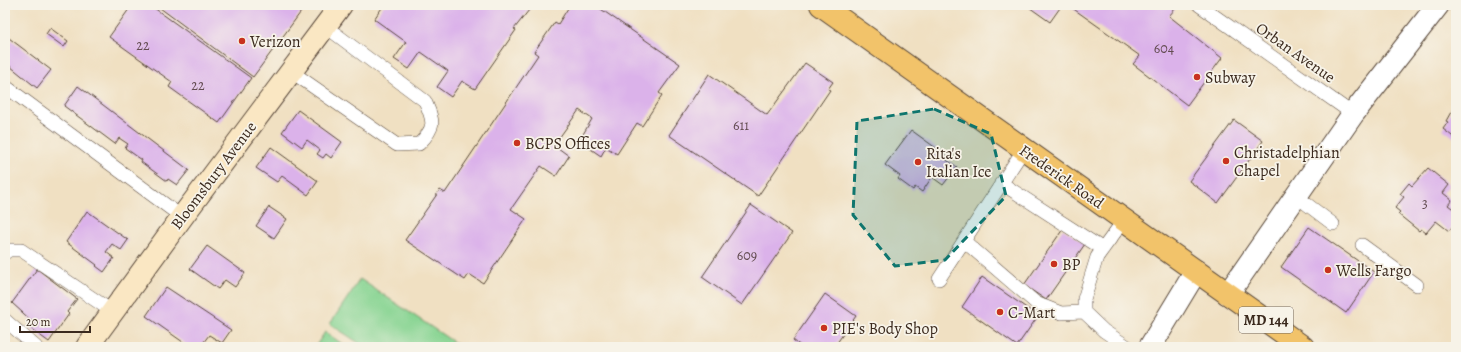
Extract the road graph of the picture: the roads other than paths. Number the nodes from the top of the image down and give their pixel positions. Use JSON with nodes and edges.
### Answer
{"nodes":[{"id":1,"x":342,"y":5,"type":"edge"},
{"id":2,"x":821,"y":5,"type":"edge"},
{"id":3,"x":1199,"y":5,"type":"edge"},
{"id":4,"x":1438,"y":5,"type":"edge"},
{"id":5,"x":325,"y":26,"type":"junction"},
{"id":6,"x":292,"y":72,"type":"junction"},
{"id":7,"x":5,"y":86,"type":"edge"},
{"id":8,"x":1353,"y":114,"type":"junction"},
{"id":9,"x":1024,"y":149,"type":"junction"},
{"id":10,"x":1001,"y":183,"type":"junction"},
{"id":11,"x":1296,"y":196,"type":"junction"},
{"id":12,"x":182,"y":217,"type":"junction"},
{"id":13,"x":1124,"y":220,"type":"junction"},
{"id":14,"x":1334,"y":224,"type":"dead end"},
{"id":15,"x":964,"y":241,"type":"junction"},
{"id":16,"x":1362,"y":245,"type":"dead end"},
{"id":17,"x":1103,"y":249,"type":"junction"},
{"id":18,"x":5,"y":253,"type":"edge"},
{"id":19,"x":1196,"y":272,"type":"junction"},
{"id":20,"x":939,"y":279,"type":"dead end"},
{"id":21,"x":1417,"y":285,"type":"dead end"},
{"id":22,"x":1228,"y":294,"type":"junction"},
{"id":23,"x":112,"y":312,"type":"junction"},
{"id":24,"x":1084,"y":312,"type":"junction"},
{"id":25,"x":5,"y":320,"type":"edge"},
{"id":26,"x":36,"y":347,"type":"edge"},
{"id":27,"x":87,"y":347,"type":"edge"},
{"id":28,"x":1128,"y":347,"type":"edge"},
{"id":29,"x":1150,"y":347,"type":"edge"},
{"id":30,"x":1303,"y":347,"type":"edge"}],
"edges":[{"from":1,"to":5,"type":"main road","name":"Bloomsbury Avenue"},
{"from":2,"to":9,"type":"main road","name":"Frederick Road","number":"MD 144"},
{"from":3,"to":8,"type":"lane","name":"Orban Avenue"},
{"from":4,"to":8,"type":"street"},
{"from":5,"to":6,"type":"main road","name":"Bloomsbury Avenue"},
{"from":5,"to":6,"type":"lane"},
{"from":6,"to":12,"type":"main road","name":"Bloomsbury Avenue"},
{"from":7,"to":12,"type":"lane"},
{"from":8,"to":11,"type":"street"},
{"from":9,"to":10,"type":"lane"},
{"from":9,"to":13,"type":"main road","name":"Frederick Road","number":"MD 144"},
{"from":10,"to":15,"type":"lane"},
{"from":10,"to":17,"type":"lane"},
{"from":11,"to":14,"type":"lane"},
{"from":11,"to":22,"type":"street"},
{"from":12,"to":23,"type":"main road","name":"Bloomsbury Avenue"},
{"from":13,"to":17,"type":"lane"},
{"from":13,"to":19,"type":"main road","name":"Frederick Road","number":"MD 144"},
{"from":15,"to":20,"type":"lane"},
{"from":15,"to":24,"type":"lane"},
{"from":16,"to":21,"type":"lane"},
{"from":17,"to":24,"type":"lane"},
{"from":18,"to":23,"type":"lane"},
{"from":19,"to":22,"type":"main road","name":"Frederick Road","number":"MD 144"},
{"from":19,"to":29,"type":"street"},
{"from":22,"to":30,"type":"main road","name":"Frederick Road","number":"MD 144"},
{"from":23,"to":27,"type":"main road","name":"Bloomsbury Avenue"},
{"from":24,"to":28,"type":"lane"},
{"from":25,"to":26,"type":"lane"}]}
